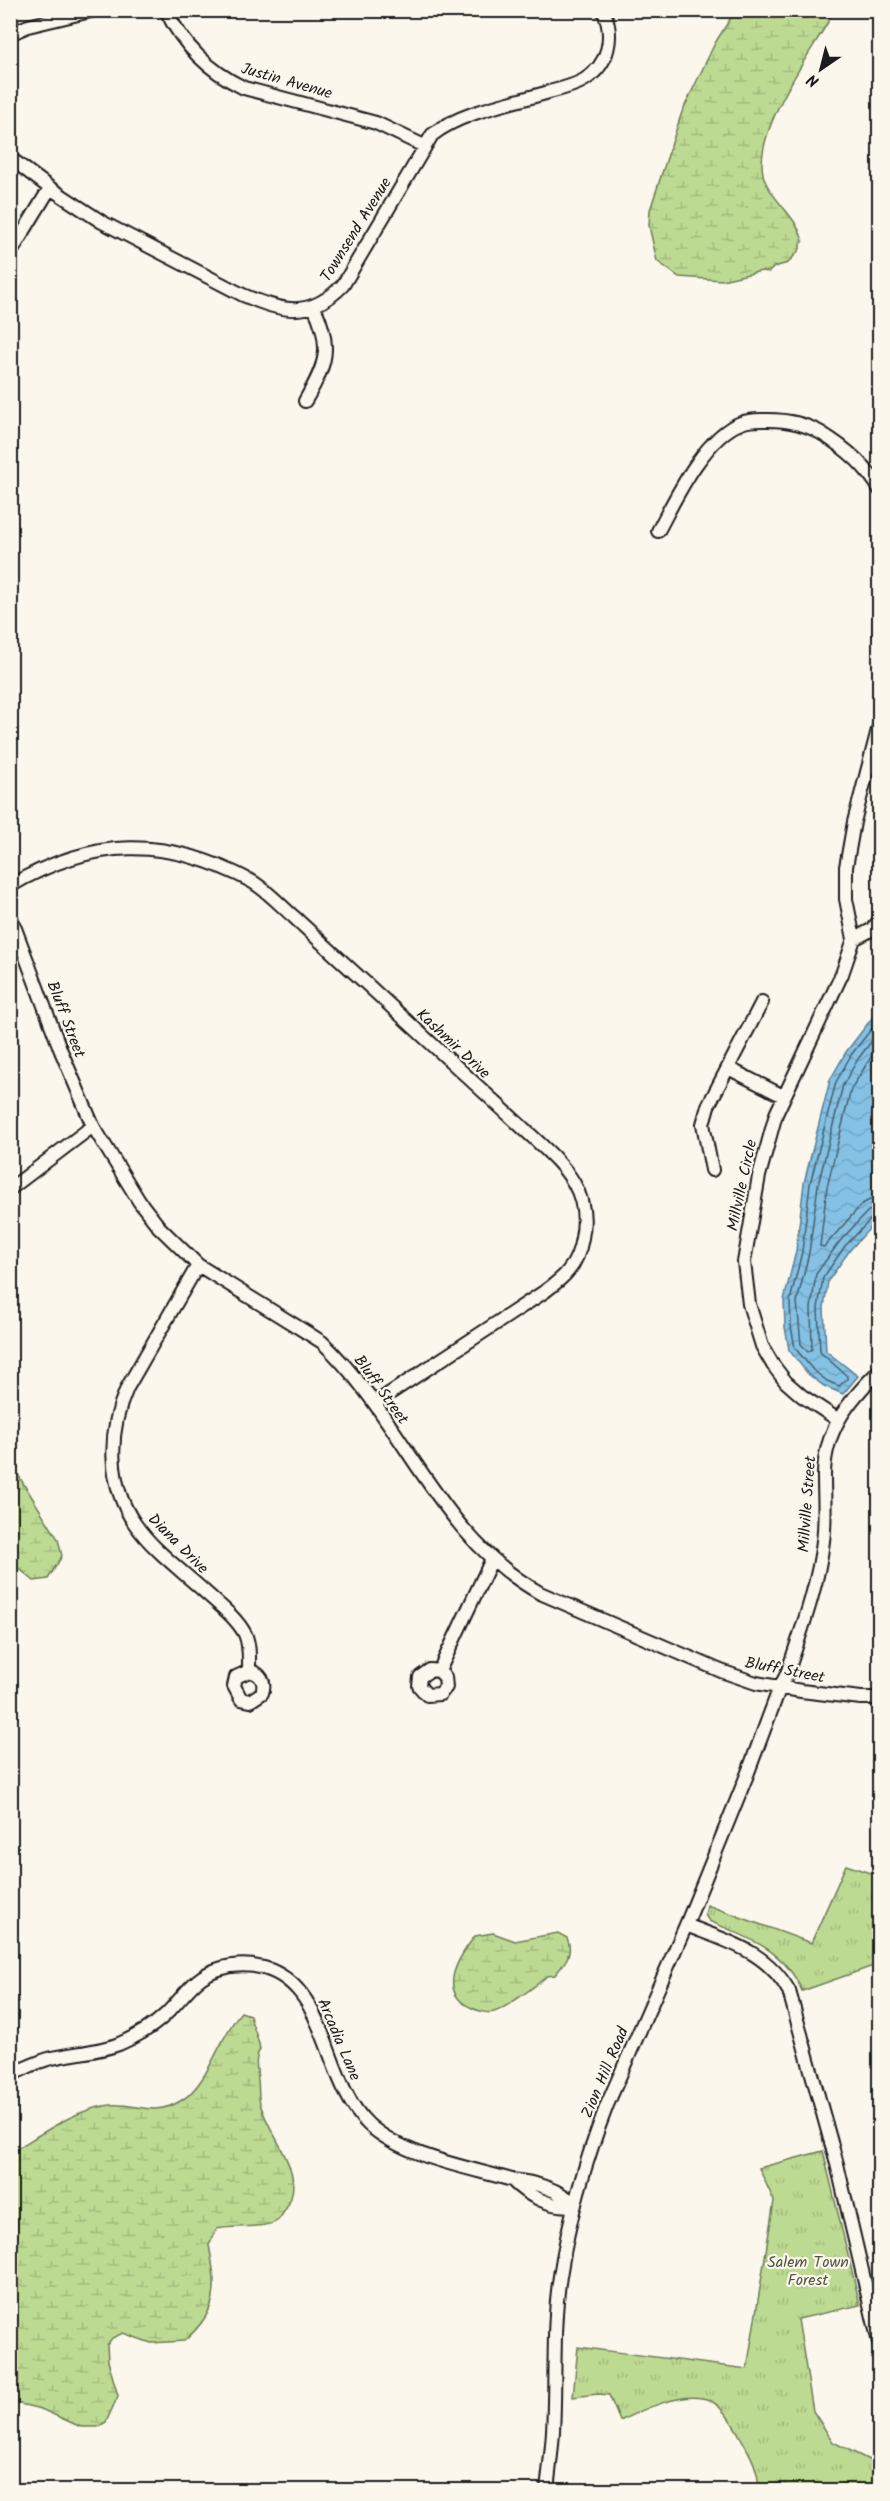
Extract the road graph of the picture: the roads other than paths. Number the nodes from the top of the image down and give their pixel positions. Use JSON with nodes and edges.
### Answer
{"nodes":[{"id":1,"x":96,"y":10,"type":"edge"},
{"id":2,"x":166,"y":10,"type":"edge"},
{"id":3,"x":603,"y":10,"type":"edge"},
{"id":4,"x":10,"y":34,"type":"edge"},
{"id":5,"x":424,"y":146,"type":"junction"},
{"id":6,"x":10,"y":158,"type":"edge"},
{"id":7,"x":50,"y":188,"type":"junction"},
{"id":8,"x":10,"y":254,"type":"edge"},
{"id":9,"x":314,"y":307,"type":"junction"},
{"id":10,"x":305,"y":401,"type":"dead end"},
{"id":11,"x":879,"y":490,"type":"edge"},
{"id":12,"x":658,"y":531,"type":"dead end"},
{"id":13,"x":879,"y":601,"type":"edge"},
{"id":14,"x":879,"y":633,"type":"edge"},
{"id":15,"x":879,"y":722,"type":"edge"},
{"id":16,"x":10,"y":886,"type":"edge"},
{"id":17,"x":10,"y":915,"type":"edge"},
{"id":18,"x":879,"y":920,"type":"edge"},
{"id":19,"x":854,"y":939,"type":"junction"},
{"id":20,"x":762,"y":1002,"type":"dead end"},
{"id":21,"x":728,"y":1068,"type":"junction"},
{"id":22,"x":783,"y":1096,"type":"junction"},
{"id":23,"x":93,"y":1126,"type":"junction"},
{"id":24,"x":712,"y":1170,"type":"dead end"},
{"id":25,"x":10,"y":1189,"type":"edge"},
{"id":26,"x":198,"y":1265,"type":"junction"},
{"id":27,"x":879,"y":1370,"type":"edge"},
{"id":28,"x":375,"y":1403,"type":"junction"},
{"id":29,"x":837,"y":1419,"type":"junction"},
{"id":30,"x":492,"y":1559,"type":"junction"},
{"id":31,"x":249,"y":1671,"type":"dead end"},
{"id":32,"x":439,"y":1671,"type":"dead end"},
{"id":33,"x":780,"y":1687,"type":"junction"},
{"id":34,"x":879,"y":1698,"type":"edge"},
{"id":35,"x":686,"y":1924,"type":"junction"},
{"id":36,"x":10,"y":2075,"type":"edge"},
{"id":37,"x":575,"y":2205,"type":"junction"},
{"id":38,"x":879,"y":2347,"type":"edge"},
{"id":39,"x":547,"y":2490,"type":"edge"}],
"edges":[{"from":1,"to":4,"type":"street"},
{"from":2,"to":5,"type":"street","name":"Justin Avenue"},
{"from":3,"to":5,"type":"street","name":"Townsend Avenue"},
{"from":5,"to":9,"type":"street","name":"Townsend Avenue"},
{"from":6,"to":7,"type":"street"},
{"from":7,"to":8,"type":"street"},
{"from":7,"to":9,"type":"street"},
{"from":9,"to":10,"type":"street"},
{"from":11,"to":12,"type":"street"},
{"from":13,"to":14,"type":"street"},
{"from":15,"to":19,"type":"street","name":"Millville Circle"},
{"from":16,"to":28,"type":"street","name":"Kashmir Drive"},
{"from":17,"to":23,"type":"street","name":"Bluff Street"},
{"from":18,"to":19,"type":"street"},
{"from":19,"to":22,"type":"street","name":"Millville Circle"},
{"from":20,"to":21,"type":"street"},
{"from":21,"to":22,"type":"street"},
{"from":21,"to":24,"type":"street"},
{"from":22,"to":29,"type":"street","name":"Millville Circle"},
{"from":23,"to":25,"type":"street"},
{"from":23,"to":26,"type":"street","name":"Bluff Street"},
{"from":26,"to":28,"type":"street","name":"Bluff Street"},
{"from":26,"to":31,"type":"street","name":"Diana Drive"},
{"from":27,"to":29,"type":"street","name":"Millville Street"},
{"from":28,"to":30,"type":"street","name":"Bluff Street"},
{"from":29,"to":33,"type":"street","name":"Millville Street"},
{"from":30,"to":32,"type":"street"},
{"from":30,"to":33,"type":"street","name":"Bluff Street"},
{"from":33,"to":34,"type":"street","name":"Bluff Street"},
{"from":33,"to":35,"type":"street","name":"Zion Hill Road"},
{"from":35,"to":37,"type":"street","name":"Zion Hill Road"},
{"from":35,"to":38,"type":"street"},
{"from":36,"to":37,"type":"street","name":"Arcadia Lane"},
{"from":37,"to":39,"type":"street","name":"Zion Hill Road"}]}
